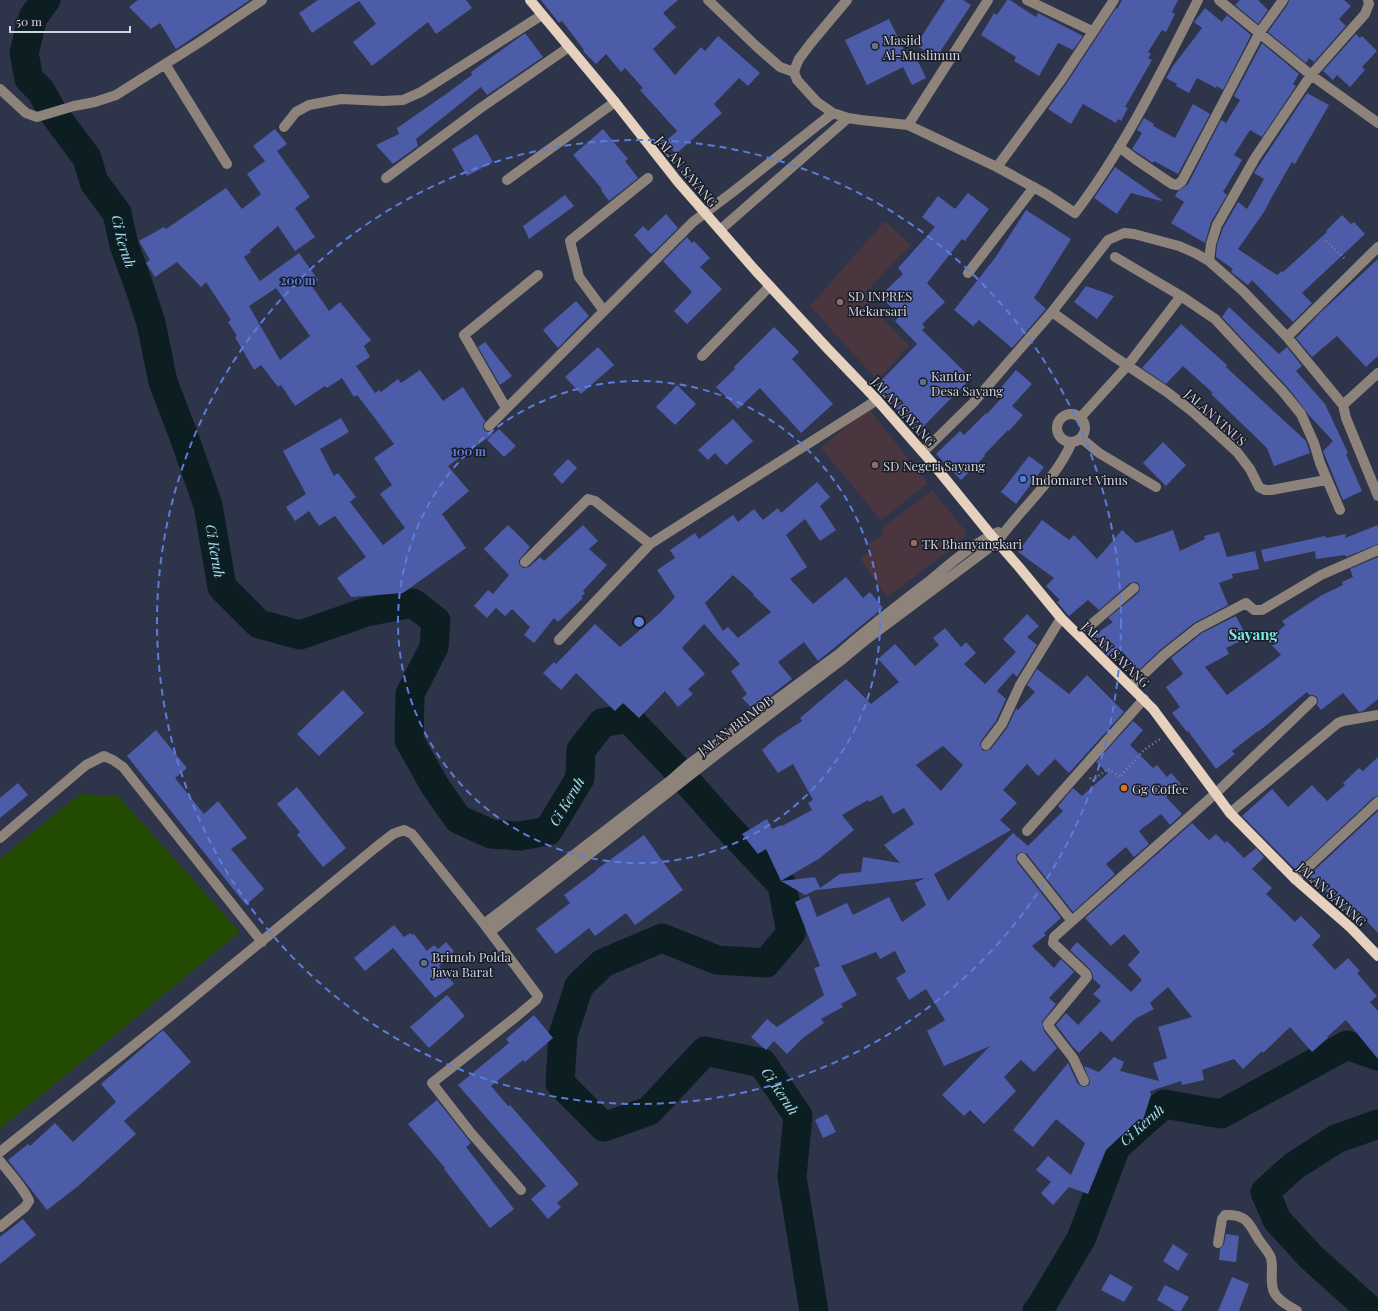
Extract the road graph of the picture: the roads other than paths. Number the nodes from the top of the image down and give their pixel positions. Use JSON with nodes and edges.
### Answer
{"nodes":[{"id":1,"x":262,"y":0,"type":"edge"},
{"id":2,"x":530,"y":0,"type":"edge"},
{"id":3,"x":708,"y":0,"type":"edge"},
{"id":4,"x":988,"y":0,"type":"edge"},
{"id":5,"x":1026,"y":0,"type":"edge"},
{"id":6,"x":1114,"y":0,"type":"edge"},
{"id":7,"x":1198,"y":0,"type":"edge"},
{"id":8,"x":1219,"y":0,"type":"edge"},
{"id":9,"x":1283,"y":0,"type":"edge"},
{"id":10,"x":1368,"y":0,"type":"edge"},
{"id":11,"x":841,"y":2,"type":"edge"},
{"id":12,"x":542,"y":15,"type":"junction"},
{"id":13,"x":1092,"y":32,"type":"junction"},
{"id":14,"x":1260,"y":32,"type":"junction"},
{"id":15,"x":569,"y":47,"type":"junction"},
{"id":16,"x":165,"y":64,"type":"junction"},
{"id":17,"x":794,"y":72,"type":"junction"},
{"id":18,"x":1311,"y":75,"type":"junction"},
{"id":19,"x":0,"y":89,"type":"edge"},
{"id":20,"x":615,"y":102,"type":"junction"},
{"id":21,"x":840,"y":115,"type":"junction"},
{"id":22,"x":1378,"y":123,"type":"edge"},
{"id":23,"x":908,"y":125,"type":"junction"},
{"id":24,"x":284,"y":127,"type":"dead end"},
{"id":25,"x":1120,"y":147,"type":"junction"},
{"id":26,"x":227,"y":164,"type":"dead end"},
{"id":27,"x":997,"y":167,"type":"junction"},
{"id":28,"x":386,"y":178,"type":"dead end"},
{"id":29,"x":648,"y":178,"type":"dead end"},
{"id":30,"x":507,"y":180,"type":"dead end"},
{"id":31,"x":1034,"y":187,"type":"junction"},
{"id":32,"x":706,"y":213,"type":"junction"},
{"id":33,"x":720,"y":230,"type":"junction"},
{"id":34,"x":1378,"y":247,"type":"edge"},
{"id":35,"x":1115,"y":257,"type":"dead end"},
{"id":36,"x":1209,"y":261,"type":"junction"},
{"id":37,"x":968,"y":273,"type":"dead end"},
{"id":38,"x":538,"y":275,"type":"dead end"},
{"id":39,"x":770,"y":286,"type":"junction"},
{"id":40,"x":1181,"y":296,"type":"junction"},
{"id":41,"x":604,"y":310,"type":"junction"},
{"id":42,"x":1052,"y":312,"type":"junction"},
{"id":43,"x":1286,"y":338,"type":"junction"},
{"id":44,"x":702,"y":356,"type":"dead end"},
{"id":45,"x":1128,"y":365,"type":"junction"},
{"id":46,"x":1378,"y":373,"type":"edge"},
{"id":47,"x":877,"y":400,"type":"junction"},
{"id":48,"x":1343,"y":405,"type":"junction"},
{"id":49,"x":506,"y":408,"type":"junction"},
{"id":50,"x":1080,"y":418,"type":"junction"},
{"id":51,"x":489,"y":426,"type":"dead end"},
{"id":52,"x":1081,"y":438,"type":"junction"},
{"id":53,"x":1072,"y":442,"type":"junction"},
{"id":54,"x":923,"y":452,"type":"junction"},
{"id":55,"x":1326,"y":480,"type":"junction"},
{"id":56,"x":1156,"y":487,"type":"dead end"},
{"id":57,"x":1378,"y":496,"type":"edge"},
{"id":58,"x":1340,"y":510,"type":"dead end"},
{"id":59,"x":994,"y":539,"type":"junction"},
{"id":60,"x":650,"y":544,"type":"junction"},
{"id":61,"x":1378,"y":550,"type":"edge"},
{"id":62,"x":524,"y":562,"type":"dead end"},
{"id":63,"x":1134,"y":588,"type":"dead end"},
{"id":64,"x":1061,"y":618,"type":"junction"},
{"id":65,"x":1079,"y":636,"type":"junction"},
{"id":66,"x":559,"y":640,"type":"dead end"},
{"id":67,"x":1131,"y":686,"type":"junction"},
{"id":68,"x":1144,"y":699,"type":"junction"},
{"id":69,"x":1312,"y":702,"type":"dead end"},
{"id":70,"x":1378,"y":715,"type":"edge"},
{"id":71,"x":986,"y":745,"type":"dead end"},
{"id":72,"x":1216,"y":793,"type":"junction"},
{"id":73,"x":1378,"y":802,"type":"edge"},
{"id":74,"x":1230,"y":813,"type":"junction"},
{"id":75,"x":1027,"y":831,"type":"dead end"},
{"id":76,"x":0,"y":838,"type":"edge"},
{"id":77,"x":1022,"y":858,"type":"dead end"},
{"id":78,"x":1295,"y":879,"type":"junction"},
{"id":79,"x":1071,"y":920,"type":"junction"},
{"id":80,"x":487,"y":928,"type":"junction"},
{"id":81,"x":262,"y":942,"type":"junction"},
{"id":82,"x":1378,"y":956,"type":"edge"},
{"id":83,"x":1084,"y":1081,"type":"dead end"},
{"id":84,"x":0,"y":1152,"type":"edge"},
{"id":85,"x":0,"y":1161,"type":"edge"},
{"id":86,"x":521,"y":1190,"type":"dead end"},
{"id":87,"x":0,"y":1227,"type":"edge"},
{"id":88,"x":1218,"y":1244,"type":"dead end"},
{"id":89,"x":1297,"y":1311,"type":"edge"}],
"edges":[{"from":1,"to":16,"type":"street"},
{"from":2,"to":12,"type":"main road","name":"JALAN SAYANG"},
{"from":3,"to":17,"type":"street"},
{"from":4,"to":23,"type":"street"},
{"from":5,"to":13,"type":"street"},
{"from":6,"to":13,"type":"street"},
{"from":7,"to":25,"type":"street"},
{"from":8,"to":14,"type":"street"},
{"from":9,"to":14,"type":"street"},
{"from":10,"to":18,"type":"street"},
{"from":11,"to":17,"type":"street"},
{"from":12,"to":15,"type":"main road","name":"JALAN SAYANG"},
{"from":12,"to":24,"type":"street"},
{"from":13,"to":27,"type":"street"},
{"from":14,"to":18,"type":"street"},
{"from":14,"to":25,"type":"street"},
{"from":15,"to":20,"type":"main road","name":"JALAN SAYANG"},
{"from":15,"to":28,"type":"street"},
{"from":16,"to":19,"type":"street"},
{"from":16,"to":26,"type":"street"},
{"from":17,"to":21,"type":"street"},
{"from":18,"to":22,"type":"street"},
{"from":18,"to":36,"type":"street"},
{"from":20,"to":30,"type":"street"},
{"from":20,"to":32,"type":"main road","name":"JALAN SAYANG"},
{"from":21,"to":23,"type":"street"},
{"from":21,"to":32,"type":"street"},
{"from":21,"to":33,"type":"street"},
{"from":23,"to":27,"type":"street"},
{"from":25,"to":31,"type":"street"},
{"from":27,"to":31,"type":"street"},
{"from":29,"to":41,"type":"street"},
{"from":31,"to":37,"type":"street"},
{"from":32,"to":33,"type":"main road","name":"JALAN SAYANG"},
{"from":32,"to":41,"type":"street"},
{"from":33,"to":39,"type":"main road","name":"JALAN SAYANG"},
{"from":34,"to":43,"type":"street"},
{"from":35,"to":40,"type":"street"},
{"from":36,"to":42,"type":"street"},
{"from":36,"to":43,"type":"street"},
{"from":38,"to":49,"type":"street"},
{"from":39,"to":44,"type":"street"},
{"from":39,"to":47,"type":"main road","name":"JALAN SAYANG"},
{"from":40,"to":45,"type":"street"},
{"from":40,"to":55,"type":"street"},
{"from":41,"to":49,"type":"street"},
{"from":42,"to":45,"type":"street","name":"JALAN VINUS"},
{"from":42,"to":54,"type":"street"},
{"from":43,"to":48,"type":"street"},
{"from":45,"to":50,"type":"street"},
{"from":45,"to":55,"type":"street","name":"JALAN VINUS"},
{"from":46,"to":48,"type":"street"},
{"from":47,"to":54,"type":"main road","name":"JALAN SAYANG"},
{"from":47,"to":60,"type":"street"},
{"from":48,"to":57,"type":"street"},
{"from":49,"to":51,"type":"street"},
{"from":50,"to":52,"type":"street"},
{"from":50,"to":53,"type":"street"},
{"from":52,"to":53,"type":"street"},
{"from":52,"to":56,"type":"street"},
{"from":53,"to":59,"type":"street"},
{"from":54,"to":59,"type":"main road","name":"JALAN SAYANG"},
{"from":55,"to":58,"type":"street"},
{"from":59,"to":64,"type":"main road","name":"JALAN SAYANG"},
{"from":59,"to":80,"type":"street","name":"JALAN BRIMOB"},
{"from":60,"to":62,"type":"street"},
{"from":60,"to":66,"type":"street"},
{"from":61,"to":67,"type":"street"},
{"from":63,"to":65,"type":"street"},
{"from":64,"to":65,"type":"main road","name":"JALAN SAYANG"},
{"from":64,"to":71,"type":"street"},
{"from":65,"to":67,"type":"main road","name":"JALAN SAYANG"},
{"from":67,"to":68,"type":"main road","name":"JALAN SAYANG"},
{"from":68,"to":72,"type":"main road","name":"JALAN SAYANG"},
{"from":68,"to":75,"type":"street"},
{"from":69,"to":72,"type":"street"},
{"from":70,"to":74,"type":"street"},
{"from":72,"to":74,"type":"main road","name":"JALAN SAYANG"},
{"from":72,"to":79,"type":"street"},
{"from":73,"to":78,"type":"street"},
{"from":74,"to":78,"type":"main road","name":"JALAN SAYANG"},
{"from":76,"to":81,"type":"street"},
{"from":77,"to":79,"type":"street"},
{"from":78,"to":82,"type":"main road","name":"JALAN SAYANG"},
{"from":79,"to":83,"type":"street"},
{"from":80,"to":81,"type":"street"},
{"from":80,"to":86,"type":"street"},
{"from":81,"to":84,"type":"street"},
{"from":85,"to":87,"type":"street"},
{"from":88,"to":89,"type":"street"}]}
